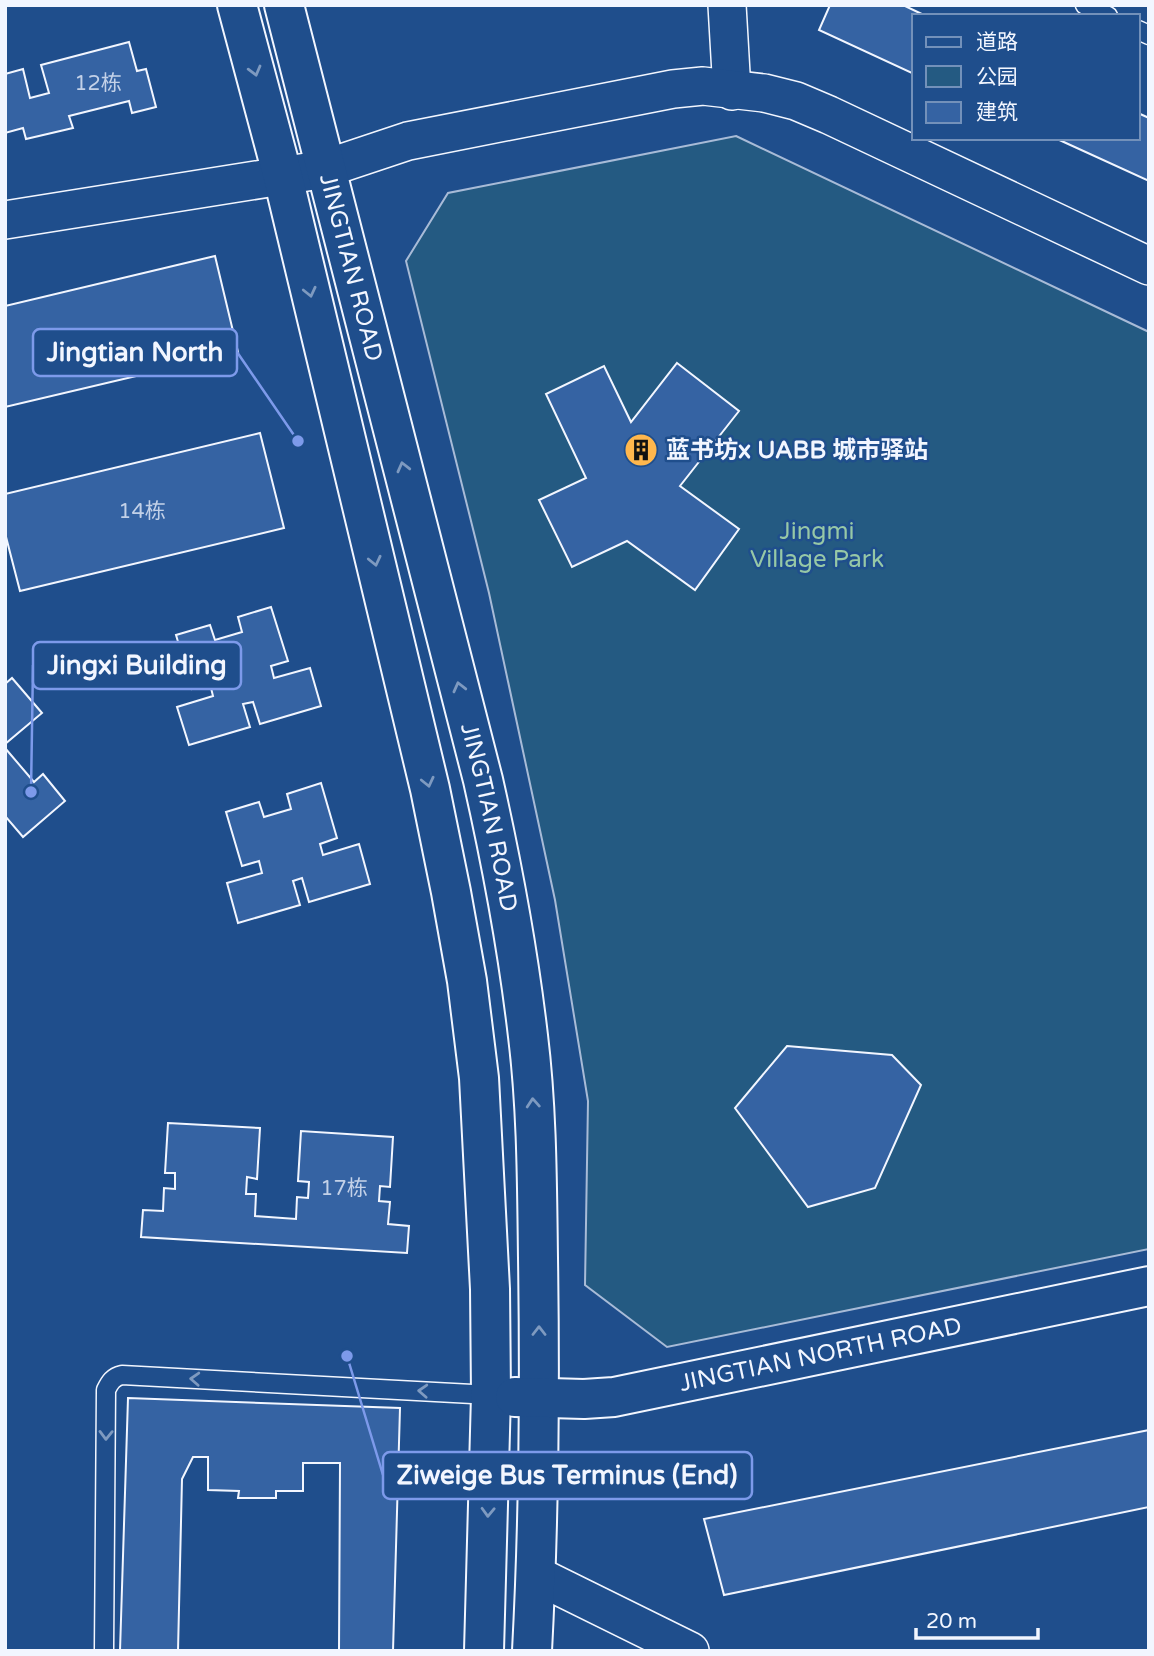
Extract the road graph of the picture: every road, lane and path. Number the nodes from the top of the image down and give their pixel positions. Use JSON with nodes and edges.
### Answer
{"nodes":[{"id":1,"x":237,"y":5,"type":"edge"},
{"id":2,"x":284,"y":5,"type":"edge"},
{"id":3,"x":726,"y":5,"type":"edge"},
{"id":4,"x":1085,"y":5,"type":"edge"},
{"id":5,"x":1104,"y":14,"type":"edge"},
{"id":6,"x":732,"y":91,"type":"junction"},
{"id":7,"x":327,"y":168,"type":"junction"},
{"id":8,"x":283,"y":177,"type":"junction"},
{"id":9,"x":5,"y":220,"type":"edge"},
{"id":10,"x":1149,"y":266,"type":"edge"},
{"id":11,"x":1149,"y":1286,"type":"edge"},
{"id":12,"x":491,"y":1395,"type":"junction"},
{"id":13,"x":539,"y":1399,"type":"junction"},
{"id":14,"x":536,"y":1575,"type":"junction"},
{"id":15,"x":104,"y":1651,"type":"edge"},
{"id":16,"x":484,"y":1651,"type":"edge"},
{"id":17,"x":533,"y":1651,"type":"edge"},
{"id":18,"x":690,"y":1651,"type":"edge"}],
"edges":[{"from":1,"to":8,"type":"main road","name":"JINGTIAN ROAD","one_way":true},
{"from":2,"to":7,"type":"main road","name":"JINGTIAN ROAD"},
{"from":3,"to":6,"type":"street"},
{"from":4,"to":5,"type":"lane"},
{"from":6,"to":7,"type":"street"},
{"from":6,"to":10,"type":"street"},
{"from":7,"to":8,"type":"street"},
{"from":13,"to":7,"type":"main road","name":"JINGTIAN ROAD","one_way":true},
{"from":8,"to":9,"type":"street"},
{"from":8,"to":12,"type":"main road","name":"JINGTIAN ROAD","one_way":true},
{"from":11,"to":13,"type":"main road","name":"JINGTIAN NORTH ROAD"},
{"from":12,"to":13,"type":"main road","name":"JINGTIAN NORTH ROAD"},
{"from":12,"to":15,"type":"lane","one_way":true},
{"from":12,"to":16,"type":"main road","name":"JINGTIAN ROAD","one_way":true},
{"from":13,"to":14,"type":"main road","name":"JINGTIAN ROAD"},
{"from":14,"to":17,"type":"main road","name":"JINGTIAN ROAD"},
{"from":14,"to":18,"type":"street"}]}
